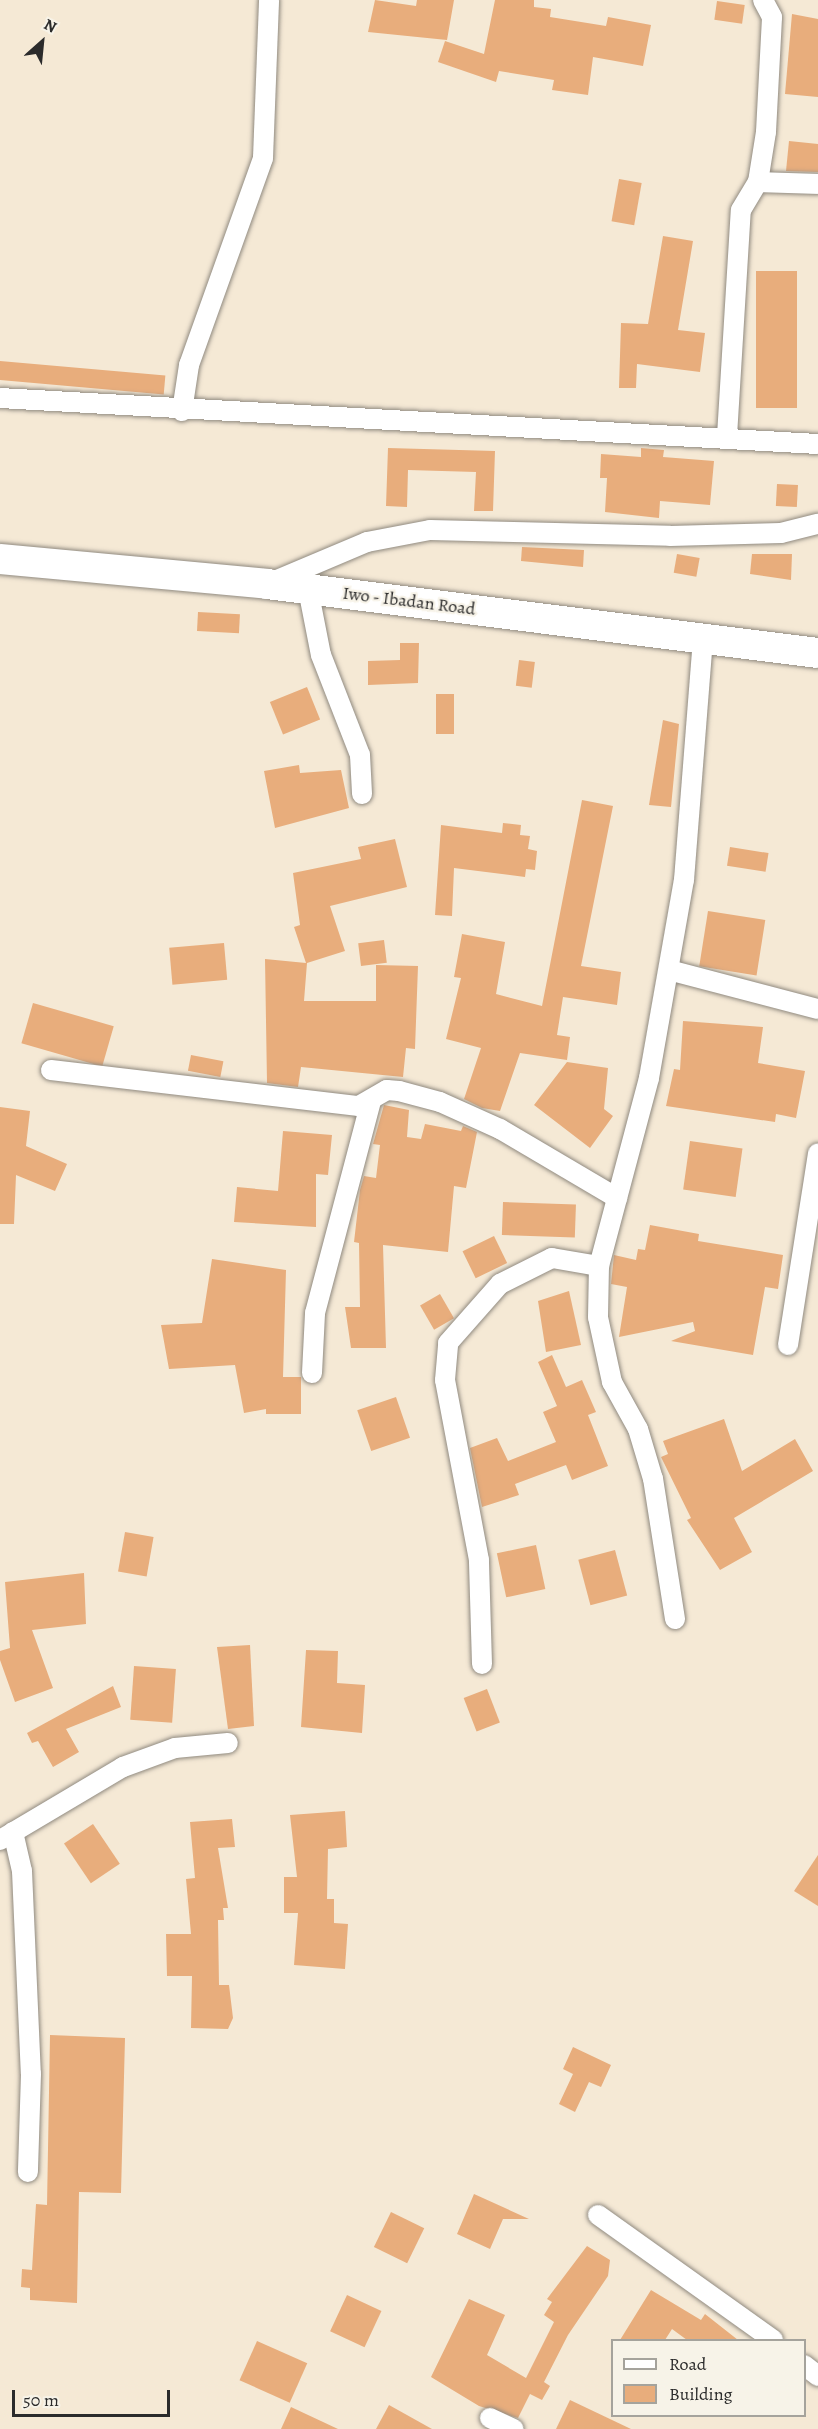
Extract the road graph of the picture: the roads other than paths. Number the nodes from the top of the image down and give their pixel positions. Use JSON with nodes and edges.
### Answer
{"nodes":[{"id":1,"x":269,"y":0,"type":"edge"},
{"id":2,"x":764,"y":0,"type":"edge"},
{"id":3,"x":758,"y":182,"type":"junction"},
{"id":4,"x":818,"y":184,"type":"edge"},
{"id":5,"x":0,"y":398,"type":"edge"},
{"id":6,"x":183,"y":411,"type":"junction"},
{"id":7,"x":727,"y":436,"type":"junction"},
{"id":8,"x":818,"y":444,"type":"edge"},
{"id":9,"x":818,"y":524,"type":"edge"},
{"id":10,"x":0,"y":559,"type":"edge"},
{"id":11,"x":267,"y":584,"type":"junction"},
{"id":12,"x":308,"y":589,"type":"junction"},
{"id":13,"x":703,"y":637,"type":"junction"},
{"id":14,"x":818,"y":653,"type":"edge"},
{"id":15,"x":362,"y":794,"type":"dead end"},
{"id":16,"x":669,"y":970,"type":"junction"},
{"id":17,"x":818,"y":1009,"type":"edge"},
{"id":18,"x":51,"y":1070,"type":"dead end"},
{"id":19,"x":371,"y":1101,"type":"junction"},
{"id":20,"x":818,"y":1153,"type":"edge"},
{"id":21,"x":617,"y":1198,"type":"junction"},
{"id":22,"x":600,"y":1266,"type":"junction"},
{"id":23,"x":788,"y":1345,"type":"dead end"},
{"id":24,"x":312,"y":1373,"type":"dead end"},
{"id":25,"x":675,"y":1618,"type":"dead end"},
{"id":26,"x":482,"y":1664,"type":"dead end"},
{"id":27,"x":228,"y":1743,"type":"dead end"},
{"id":28,"x":7,"y":1836,"type":"edge"},
{"id":29,"x":28,"y":2172,"type":"dead end"},
{"id":30,"x":598,"y":2215,"type":"dead end"},
{"id":31,"x":772,"y":2339,"type":"edge"},
{"id":32,"x":806,"y":2367,"type":"edge"},
{"id":33,"x":818,"y":2376,"type":"edge"},
{"id":34,"x":490,"y":2418,"type":"dead end"},
{"id":35,"x":514,"y":2429,"type":"edge"}],
"edges":[{"from":1,"to":6,"type":"street"},
{"from":2,"to":3,"type":"street"},
{"from":3,"to":4,"type":"street"},
{"from":3,"to":7,"type":"street"},
{"from":5,"to":6,"type":"street"},
{"from":6,"to":7,"type":"street"},
{"from":7,"to":8,"type":"street"},
{"from":9,"to":11,"type":"street"},
{"from":10,"to":11,"type":"main road","name":"Iwo - Ibadan Road"},
{"from":11,"to":12,"type":"main road","name":"Iwo - Ibadan Road"},
{"from":12,"to":13,"type":"main road","name":"Iwo - Ibadan Road"},
{"from":12,"to":15,"type":"street"},
{"from":13,"to":14,"type":"main road","name":"Iwo - Ibadan Road"},
{"from":13,"to":16,"type":"street"},
{"from":16,"to":17,"type":"street"},
{"from":16,"to":21,"type":"street"},
{"from":18,"to":19,"type":"street"},
{"from":19,"to":21,"type":"street"},
{"from":19,"to":24,"type":"street"},
{"from":20,"to":23,"type":"street"},
{"from":21,"to":22,"type":"street"},
{"from":22,"to":25,"type":"street"},
{"from":22,"to":26,"type":"street"},
{"from":27,"to":28,"type":"street"},
{"from":28,"to":29,"type":"street"},
{"from":30,"to":31,"type":"street"},
{"from":32,"to":33,"type":"street"},
{"from":34,"to":35,"type":"street"}]}
